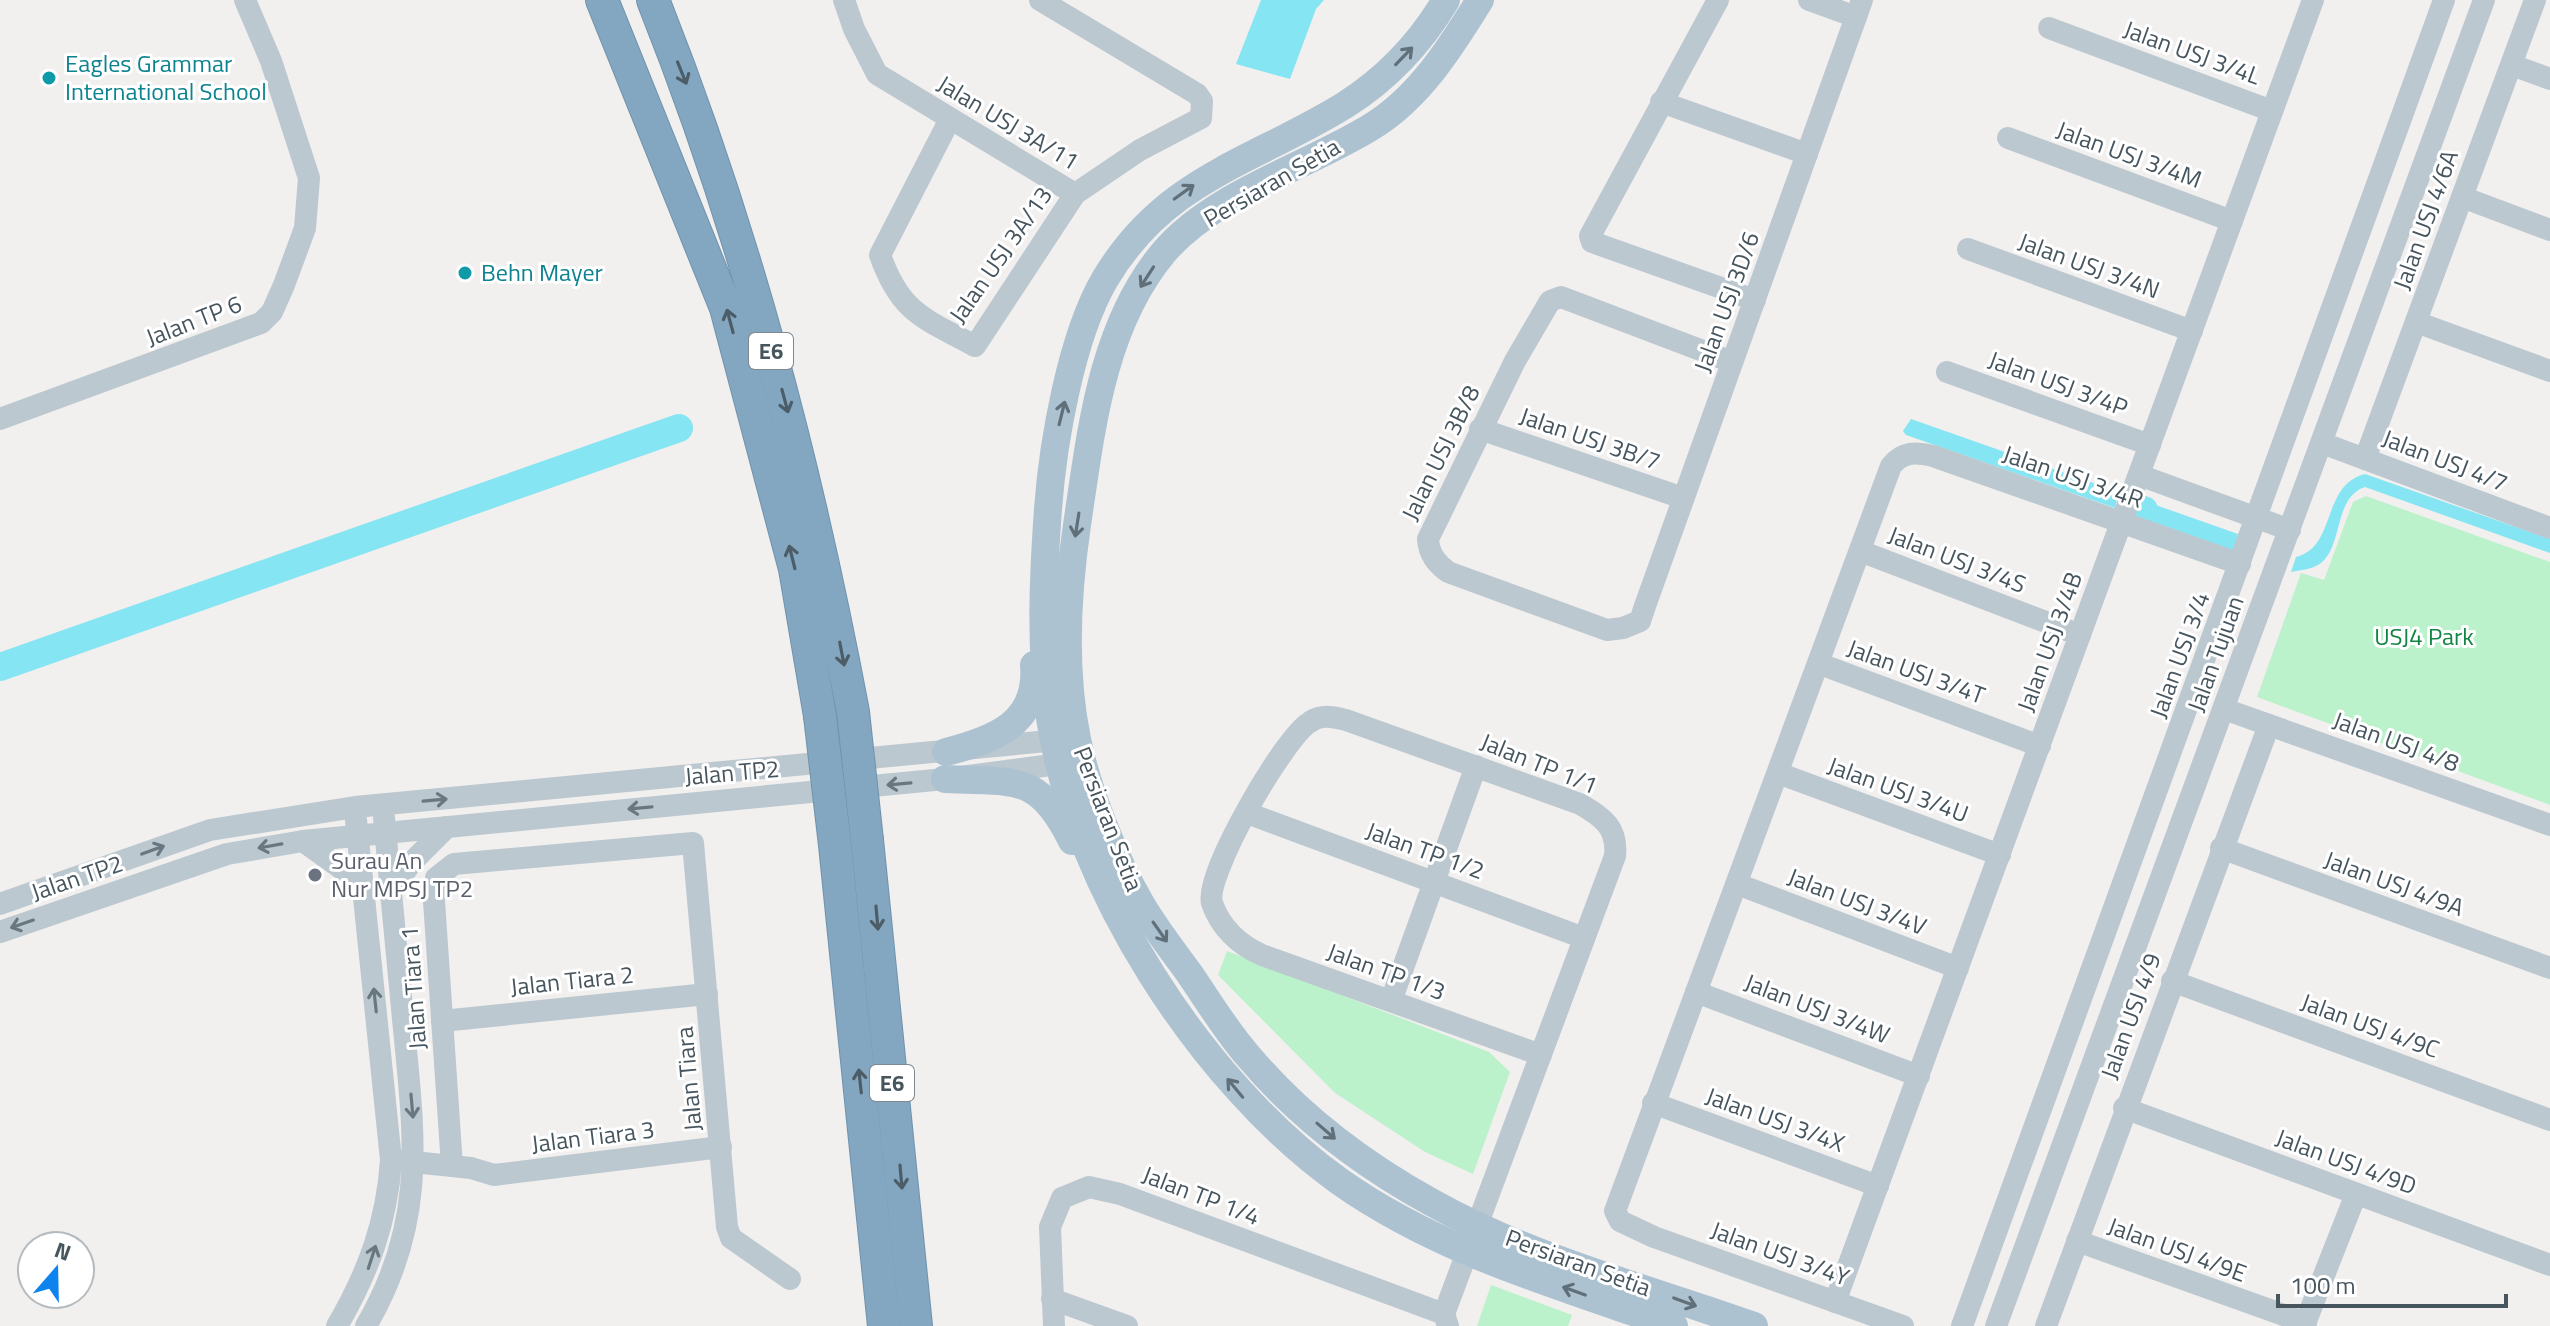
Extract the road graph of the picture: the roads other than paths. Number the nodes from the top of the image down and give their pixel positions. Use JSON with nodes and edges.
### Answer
{"nodes":[{"id":1,"x":245,"y":0,"type":"edge"},
{"id":2,"x":602,"y":0,"type":"edge"},
{"id":3,"x":653,"y":0,"type":"edge"},
{"id":4,"x":844,"y":0,"type":"edge"},
{"id":5,"x":1040,"y":0,"type":"edge"},
{"id":6,"x":1446,"y":0,"type":"edge"},
{"id":7,"x":1480,"y":0,"type":"edge"},
{"id":8,"x":1718,"y":0,"type":"edge"},
{"id":9,"x":1809,"y":0,"type":"edge"},
{"id":10,"x":2312,"y":0,"type":"edge"},
{"id":11,"x":2444,"y":0,"type":"edge"},
{"id":12,"x":2484,"y":0,"type":"edge"},
{"id":13,"x":2535,"y":0,"type":"edge"},
{"id":14,"x":1859,"y":8,"type":"edge"},
{"id":15,"x":1080,"y":10,"type":"edge"},
{"id":16,"x":2049,"y":28,"type":"dead end"},
{"id":17,"x":2512,"y":65,"type":"junction"},
{"id":18,"x":2550,"y":79,"type":"edge"},
{"id":19,"x":1661,"y":102,"type":"junction"},
{"id":20,"x":2272,"y":111,"type":"junction"},
{"id":21,"x":950,"y":119,"type":"junction"},
{"id":22,"x":2008,"y":138,"type":"dead end"},
{"id":23,"x":1807,"y":154,"type":"junction"},
{"id":24,"x":1075,"y":194,"type":"junction"},
{"id":25,"x":2462,"y":197,"type":"junction"},
{"id":26,"x":2232,"y":221,"type":"junction"},
{"id":27,"x":2550,"y":230,"type":"edge"},
{"id":28,"x":1968,"y":249,"type":"dead end"},
{"id":29,"x":1755,"y":300,"type":"junction"},
{"id":30,"x":2416,"y":322,"type":"junction"},
{"id":31,"x":2192,"y":331,"type":"junction"},
{"id":32,"x":1732,"y":362,"type":"junction"},
{"id":33,"x":2550,"y":371,"type":"edge"},
{"id":34,"x":1947,"y":372,"type":"dead end"},
{"id":35,"x":0,"y":419,"type":"edge"},
{"id":36,"x":1480,"y":429,"type":"junction"},
{"id":37,"x":2322,"y":443,"type":"junction"},
{"id":38,"x":2150,"y":445,"type":"junction"},
{"id":39,"x":1052,"y":456,"type":"junction"},
{"id":40,"x":2365,"y":459,"type":"junction"},
{"id":41,"x":2139,"y":475,"type":"junction"},
{"id":42,"x":1683,"y":498,"type":"junction"},
{"id":43,"x":2257,"y":518,"type":"junction"},
{"id":44,"x":2122,"y":522,"type":"junction"},
{"id":45,"x":2550,"y":528,"type":"edge"},
{"id":46,"x":2290,"y":530,"type":"junction"},
{"id":47,"x":1860,"y":551,"type":"junction"},
{"id":48,"x":2240,"y":564,"type":"junction"},
{"id":49,"x":1640,"y":621,"type":"joint"},
{"id":50,"x":2080,"y":635,"type":"junction"},
{"id":51,"x":1820,"y":664,"type":"junction"},
{"id":52,"x":2224,"y":709,"type":"junction"},
{"id":53,"x":2269,"y":725,"type":"junction"},
{"id":54,"x":2040,"y":746,"type":"junction"},
{"id":55,"x":1068,"y":751,"type":"junction"},
{"id":56,"x":945,"y":766,"type":"junction"},
{"id":57,"x":1476,"y":766,"type":"junction"},
{"id":58,"x":1778,"y":773,"type":"junction"},
{"id":59,"x":383,"y":804,"type":"junction"},
{"id":60,"x":355,"y":807,"type":"junction"},
{"id":61,"x":1247,"y":813,"type":"junction"},
{"id":62,"x":2550,"y":825,"type":"edge"},
{"id":63,"x":447,"y":827,"type":"junction"},
{"id":64,"x":386,"y":833,"type":"junction"},
{"id":65,"x":358,"y":835,"type":"junction"},
{"id":66,"x":303,"y":841,"type":"junction"},
{"id":67,"x":693,"y":843,"type":"joint"},
{"id":68,"x":2221,"y":848,"type":"junction"},
{"id":69,"x":2000,"y":855,"type":"junction"},
{"id":70,"x":1434,"y":883,"type":"junction"},
{"id":71,"x":363,"y":884,"type":"junction"},
{"id":72,"x":1737,"y":884,"type":"junction"},
{"id":73,"x":0,"y":891,"type":"edge"},
{"id":74,"x":391,"y":891,"type":"junction"},
{"id":75,"x":33,"y":893,"type":"junction"},
{"id":76,"x":0,"y":904,"type":"edge"},
{"id":77,"x":1223,"y":924,"type":"joint"},
{"id":78,"x":0,"y":932,"type":"edge"},
{"id":79,"x":1584,"y":938,"type":"junction"},
{"id":80,"x":1958,"y":968,"type":"junction"},
{"id":81,"x":2550,"y":968,"type":"edge"},
{"id":82,"x":1156,"y":981,"type":"junction"},
{"id":83,"x":2172,"y":981,"type":"junction"},
{"id":84,"x":1696,"y":992,"type":"junction"},
{"id":85,"x":707,"y":994,"type":"junction"},
{"id":86,"x":1391,"y":1001,"type":"junction"},
{"id":87,"x":442,"y":1021,"type":"junction"},
{"id":88,"x":1541,"y":1055,"type":"junction"},
{"id":89,"x":1919,"y":1076,"type":"junction"},
{"id":90,"x":1653,"y":1103,"type":"junction"},
{"id":91,"x":2124,"y":1108,"type":"junction"},
{"id":92,"x":2550,"y":1120,"type":"edge"},
{"id":93,"x":721,"y":1147,"type":"junction"},
{"id":94,"x":390,"y":1151,"type":"junction"},
{"id":95,"x":415,"y":1152,"type":"junction"},
{"id":96,"x":458,"y":1160,"type":"junction"},
{"id":97,"x":1878,"y":1186,"type":"junction"},
{"id":98,"x":2356,"y":1194,"type":"junction"},
{"id":99,"x":1472,"y":1238,"type":"junction"},
{"id":100,"x":2077,"y":1241,"type":"junction"},
{"id":101,"x":2550,"y":1265,"type":"edge"},
{"id":102,"x":790,"y":1279,"type":"dead end"},
{"id":103,"x":1052,"y":1299,"type":"junction"},
{"id":104,"x":1835,"y":1302,"type":"junction"},
{"id":105,"x":1446,"y":1320,"type":"edge"},
{"id":106,"x":2305,"y":1325,"type":"edge"},
{"id":107,"x":337,"y":1326,"type":"edge"},
{"id":108,"x":366,"y":1326,"type":"edge"},
{"id":109,"x":884,"y":1326,"type":"edge"},
{"id":110,"x":916,"y":1326,"type":"edge"},
{"id":111,"x":1054,"y":1326,"type":"edge"},
{"id":112,"x":1127,"y":1326,"type":"edge"},
{"id":113,"x":1674,"y":1326,"type":"edge"},
{"id":114,"x":1754,"y":1326,"type":"edge"},
{"id":115,"x":1903,"y":1326,"type":"edge"},
{"id":116,"x":1962,"y":1326,"type":"edge"},
{"id":117,"x":1996,"y":1326,"type":"edge"},
{"id":118,"x":2046,"y":1326,"type":"edge"}],
"edges":[{"from":1,"to":35,"type":"street","name":"Jalan TP 6"},
{"from":109,"to":2,"type":"highway","number":"E6","one_way":true,"bridge":true},
{"from":3,"to":110,"type":"highway","number":"E6","one_way":true,"bridge":true},
{"from":4,"to":21,"type":"street","name":"Jalan USJ 3A/11"},
{"from":5,"to":15,"type":"street"},
{"from":39,"to":6,"type":"main road","name":"Persiaran Setia","one_way":true},
{"from":7,"to":55,"type":"main road","name":"Persiaran Setia","one_way":true},
{"from":8,"to":19,"type":"street"},
{"from":9,"to":14,"type":"street"},
{"from":10,"to":20,"type":"street","name":"Jalan USJ 3/4B"},
{"from":11,"to":43,"type":"street","name":"Jalan USJ 3/4"},
{"from":12,"to":37,"type":"street","name":"Jalan Tujuan"},
{"from":13,"to":17,"type":"street","name":"Jalan USJ 4/6A"},
{"from":14,"to":23,"type":"street","name":"Jalan USJ 3D/6"},
{"from":15,"to":24,"type":"street","name":"Jalan USJ 3A/11"},
{"from":16,"to":20,"type":"street","name":"Jalan USJ 3/4L"},
{"from":17,"to":18,"type":"street"},
{"from":17,"to":25,"type":"street","name":"Jalan USJ 4/6A"},
{"from":19,"to":23,"type":"street"},
{"from":19,"to":29,"type":"street"},
{"from":20,"to":26,"type":"street","name":"Jalan USJ 3/4B"},
{"from":21,"to":24,"type":"street","name":"Jalan USJ 3A/11"},
{"from":21,"to":24,"type":"street","name":"Jalan USJ 3A/13"},
{"from":22,"to":26,"type":"street","name":"Jalan USJ 3/4M"},
{"from":23,"to":29,"type":"street","name":"Jalan USJ 3D/6"},
{"from":25,"to":27,"type":"street"},
{"from":25,"to":30,"type":"street","name":"Jalan USJ 4/6A"},
{"from":26,"to":31,"type":"street","name":"Jalan USJ 3/4B"},
{"from":28,"to":31,"type":"street","name":"Jalan USJ 3/4N"},
{"from":29,"to":32,"type":"street","name":"Jalan USJ 3D/6"},
{"from":30,"to":33,"type":"street"},
{"from":30,"to":40,"type":"street","name":"Jalan USJ 4/6A"},
{"from":31,"to":38,"type":"street","name":"Jalan USJ 3/4B"},
{"from":32,"to":36,"type":"street","name":"Jalan USJ 3B/8"},
{"from":32,"to":42,"type":"street","name":"Jalan USJ 3D/6"},
{"from":34,"to":38,"type":"street","name":"Jalan USJ 3/4P"},
{"from":36,"to":42,"type":"street","name":"Jalan USJ 3B/7"},
{"from":36,"to":49,"type":"street","name":"Jalan USJ 3B/8"},
{"from":37,"to":40,"type":"street","name":"Jalan USJ 4/7"},
{"from":37,"to":46,"type":"street","name":"Jalan Tujuan"},
{"from":38,"to":41,"type":"street","name":"Jalan USJ 3/4B"},
{"from":39,"to":55,"type":"main road","name":"Persiaran Setia"},
{"from":39,"to":56,"type":"main road"},
{"from":40,"to":45,"type":"street","name":"Jalan USJ 4/7"},
{"from":41,"to":43,"type":"street"},
{"from":41,"to":44,"type":"street","name":"Jalan USJ 3/4B"},
{"from":42,"to":49,"type":"street","name":"Jalan USJ 3D/6"},
{"from":43,"to":46,"type":"street"},
{"from":43,"to":48,"type":"street","name":"Jalan USJ 3/4"},
{"from":44,"to":47,"type":"street","name":"Jalan USJ 3/4R"},
{"from":44,"to":48,"type":"street","name":"Jalan USJ 3/4R"},
{"from":44,"to":50,"type":"street","name":"Jalan USJ 3/4B"},
{"from":46,"to":52,"type":"street","name":"Jalan Tujuan"},
{"from":47,"to":50,"type":"street","name":"Jalan USJ 3/4S"},
{"from":47,"to":51,"type":"street"},
{"from":48,"to":116,"type":"street","name":"Jalan USJ 3/4"},
{"from":50,"to":54,"type":"street","name":"Jalan USJ 3/4B"},
{"from":51,"to":54,"type":"street","name":"Jalan USJ 3/4T"},
{"from":51,"to":58,"type":"street"},
{"from":52,"to":53,"type":"street","name":"Jalan USJ 4/8"},
{"from":52,"to":117,"type":"street","name":"Jalan Tujuan"},
{"from":53,"to":62,"type":"street","name":"Jalan USJ 4/8"},
{"from":53,"to":68,"type":"street","name":"Jalan USJ 4/9"},
{"from":54,"to":69,"type":"street","name":"Jalan USJ 3/4B"},
{"from":55,"to":56,"type":"street","name":"Jalan TP2"},
{"from":55,"to":82,"type":"main road","name":"Persiaran Setia"},
{"from":55,"to":99,"type":"main road","name":"Persiaran Setia","one_way":true},
{"from":59,"to":56,"type":"street","name":"Jalan TP2","one_way":true},
{"from":56,"to":63,"type":"street","name":"Jalan TP2","one_way":true},
{"from":56,"to":82,"type":"main road"},
{"from":57,"to":61,"type":"street","name":"Jalan TP 1/1"},
{"from":57,"to":70,"type":"street"},
{"from":57,"to":79,"type":"street","name":"Jalan TP 1/1"},
{"from":58,"to":69,"type":"street","name":"Jalan USJ 3/4U"},
{"from":58,"to":72,"type":"street"},
{"from":59,"to":60,"type":"street","name":"Jalan TP2"},
{"from":59,"to":64,"type":"street"},
{"from":60,"to":65,"type":"street"},
{"from":75,"to":60,"type":"street","name":"Jalan TP2","one_way":true},
{"from":61,"to":70,"type":"street","name":"Jalan TP 1/2"},
{"from":61,"to":77,"type":"street","name":"Jalan TP 1/1"},
{"from":63,"to":64,"type":"street","name":"Jalan TP2"},
{"from":63,"to":74,"type":"street"},
{"from":64,"to":65,"type":"street","name":"Jalan TP2"},
{"from":64,"to":74,"type":"street"},
{"from":65,"to":66,"type":"street","name":"Jalan TP2"},
{"from":65,"to":71,"type":"street"},
{"from":66,"to":71,"type":"street"},
{"from":66,"to":78,"type":"street","name":"Jalan TP2","one_way":true},
{"from":67,"to":85,"type":"street","name":"Jalan Tiara"},
{"from":67,"to":87,"type":"street","name":"Jalan Tiara 1"},
{"from":68,"to":81,"type":"street","name":"Jalan USJ 4/9A"},
{"from":68,"to":83,"type":"street","name":"Jalan USJ 4/9"},
{"from":69,"to":80,"type":"street","name":"Jalan USJ 3/4B"},
{"from":70,"to":79,"type":"street","name":"Jalan TP 1/2"},
{"from":70,"to":86,"type":"street"},
{"from":94,"to":71,"type":"street","one_way":true},
{"from":72,"to":80,"type":"street","name":"Jalan USJ 3/4V"},
{"from":72,"to":84,"type":"street"},
{"from":73,"to":75,"type":"street"},
{"from":74,"to":95,"type":"street","one_way":true},
{"from":75,"to":76,"type":"street","name":"Jalan TP2"},
{"from":77,"to":86,"type":"street","name":"Jalan TP 1/3"},
{"from":79,"to":88,"type":"street","name":"Jalan TP 1/1"},
{"from":80,"to":89,"type":"street","name":"Jalan USJ 3/4B"},
{"from":99,"to":82,"type":"main road","name":"Persiaran Setia","one_way":true},
{"from":83,"to":91,"type":"street","name":"Jalan USJ 4/9"},
{"from":83,"to":92,"type":"street","name":"Jalan USJ 4/9C"},
{"from":84,"to":89,"type":"street","name":"Jalan USJ 3/4W"},
{"from":84,"to":90,"type":"street"},
{"from":85,"to":87,"type":"street","name":"Jalan Tiara 2"},
{"from":85,"to":93,"type":"street","name":"Jalan Tiara"},
{"from":86,"to":88,"type":"street","name":"Jalan TP 1/3"},
{"from":87,"to":96,"type":"street","name":"Jalan Tiara 1"},
{"from":88,"to":99,"type":"street","name":"Jalan TP 1/1"},
{"from":89,"to":97,"type":"street","name":"Jalan USJ 3/4B"},
{"from":90,"to":97,"type":"street","name":"Jalan USJ 3/4X"},
{"from":90,"to":104,"type":"street","name":"Jalan USJ 3/4Y"},
{"from":91,"to":98,"type":"street","name":"Jalan USJ 4/9D"},
{"from":91,"to":100,"type":"street","name":"Jalan USJ 4/9"},
{"from":93,"to":96,"type":"street","name":"Jalan Tiara 3"},
{"from":93,"to":102,"type":"street","name":"Jalan Tiara"},
{"from":94,"to":95,"type":"street","name":"Jalan Tiara 3"},
{"from":107,"to":94,"type":"street","one_way":true},
{"from":95,"to":96,"type":"street","name":"Jalan Tiara 3"},
{"from":95,"to":108,"type":"street"},
{"from":97,"to":104,"type":"street","name":"Jalan USJ 3/4B"},
{"from":98,"to":101,"type":"street","name":"Jalan USJ 4/9D"},
{"from":98,"to":106,"type":"street"},
{"from":99,"to":105,"type":"street","name":"Jalan TP 1/4"},
{"from":113,"to":99,"type":"main road","name":"Persiaran Setia","one_way":true},
{"from":99,"to":114,"type":"main road","name":"Persiaran Setia","one_way":true},
{"from":100,"to":106,"type":"street","name":"Jalan USJ 4/9E"},
{"from":100,"to":118,"type":"street","name":"Jalan USJ 4/9"},
{"from":103,"to":105,"type":"street","name":"Jalan TP 1/4"},
{"from":103,"to":111,"type":"street","name":"Jalan TP 1/4"},
{"from":103,"to":112,"type":"street"},
{"from":104,"to":115,"type":"street","name":"Jalan USJ 3/4Y"}]}
